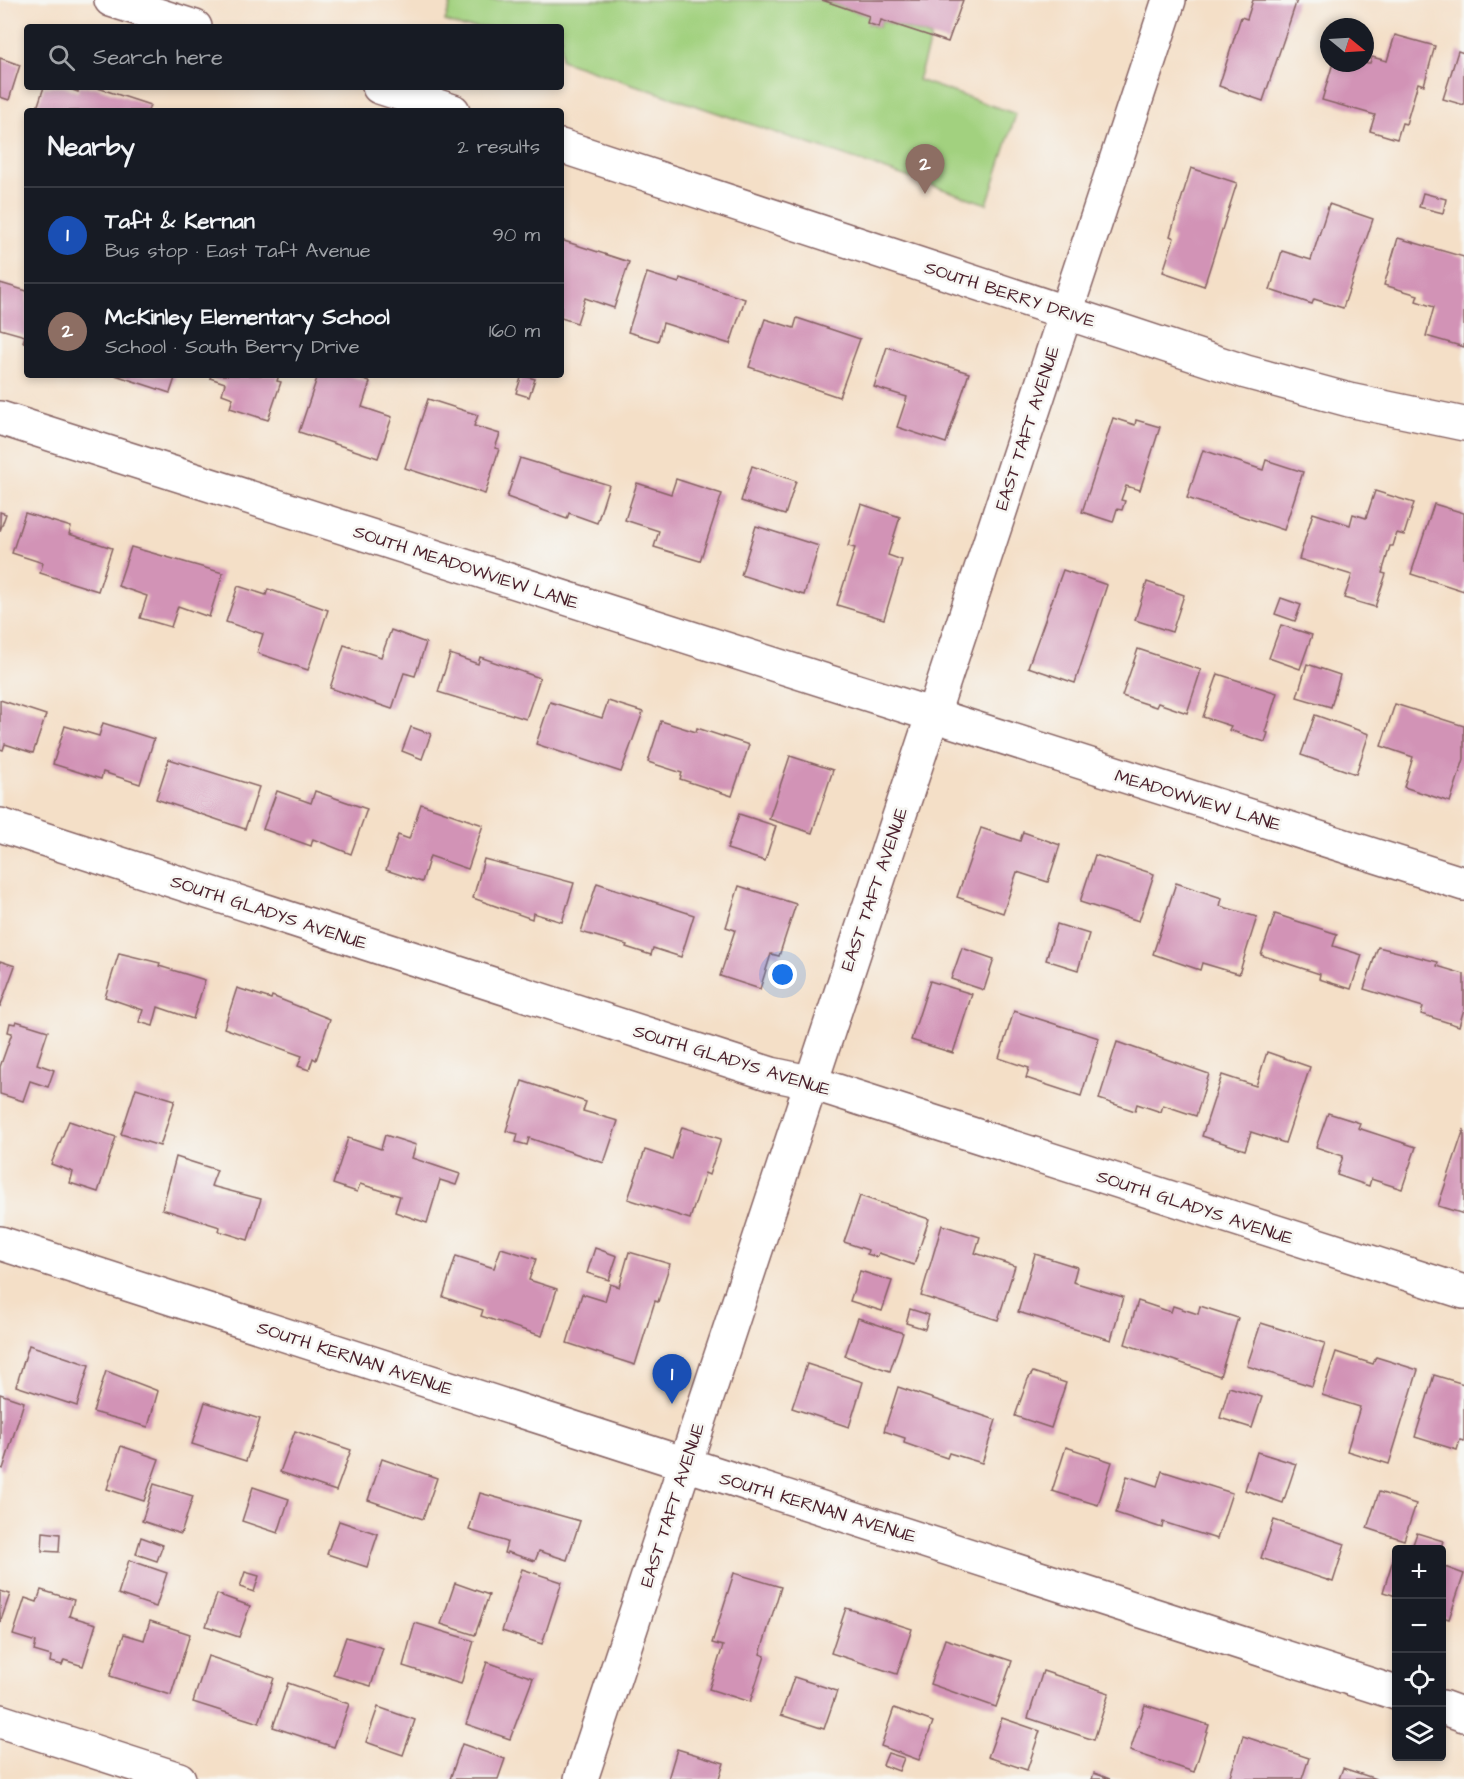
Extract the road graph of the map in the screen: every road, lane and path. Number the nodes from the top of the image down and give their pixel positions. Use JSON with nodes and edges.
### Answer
{"nodes":[{"id":1,"x":111,"y":0,"type":"edge"},
{"id":2,"x":1169,"y":0,"type":"edge"},
{"id":3,"x":186,"y":24,"type":"edge"},
{"id":4,"x":388,"y":90,"type":"edge"},
{"id":5,"x":444,"y":108,"type":"edge"},
{"id":6,"x":564,"y":147,"type":"edge"},
{"id":7,"x":1065,"y":312,"type":"junction"},
{"id":8,"x":0,"y":418,"type":"edge"},
{"id":9,"x":1464,"y":423,"type":"edge"},
{"id":10,"x":933,"y":715,"type":"junction"},
{"id":11,"x":0,"y":825,"type":"edge"},
{"id":12,"x":1464,"y":884,"type":"edge"},
{"id":13,"x":809,"y":1082,"type":"junction"},
{"id":14,"x":0,"y":1243,"type":"edge"},
{"id":15,"x":1464,"y":1292,"type":"edge"},
{"id":16,"x":686,"y":1465,"type":"junction"},
{"id":17,"x":1392,"y":1692,"type":"edge"},
{"id":18,"x":1446,"y":1708,"type":"edge"},
{"id":19,"x":1464,"y":1715,"type":"edge"},
{"id":20,"x":0,"y":1721,"type":"edge"},
{"id":21,"x":179,"y":1779,"type":"edge"},
{"id":22,"x":581,"y":1779,"type":"edge"}],
"edges":[{"from":1,"to":3,"type":"street"},
{"from":2,"to":7,"type":"street","name":"EAST TAFT AVENUE"},
{"from":4,"to":5,"type":"street"},
{"from":6,"to":7,"type":"street","name":"SOUTH BERRY DRIVE"},
{"from":7,"to":9,"type":"street","name":"SOUTH BERRY DRIVE"},
{"from":7,"to":10,"type":"street","name":"EAST TAFT AVENUE"},
{"from":8,"to":10,"type":"street","name":"SOUTH MEADOWVIEW LANE"},
{"from":10,"to":12,"type":"street","name":"MEADOWVIEW LANE"},
{"from":10,"to":13,"type":"street","name":"EAST TAFT AVENUE"},
{"from":11,"to":13,"type":"street","name":"SOUTH GLADYS AVENUE"},
{"from":13,"to":15,"type":"street","name":"SOUTH GLADYS AVENUE"},
{"from":13,"to":16,"type":"street","name":"EAST TAFT AVENUE"},
{"from":14,"to":16,"type":"street","name":"SOUTH KERNAN AVENUE"},
{"from":16,"to":17,"type":"street","name":"SOUTH KERNAN AVENUE"},
{"from":16,"to":22,"type":"street","name":"EAST TAFT AVENUE"},
{"from":18,"to":19,"type":"street"},
{"from":20,"to":21,"type":"street"}]}
